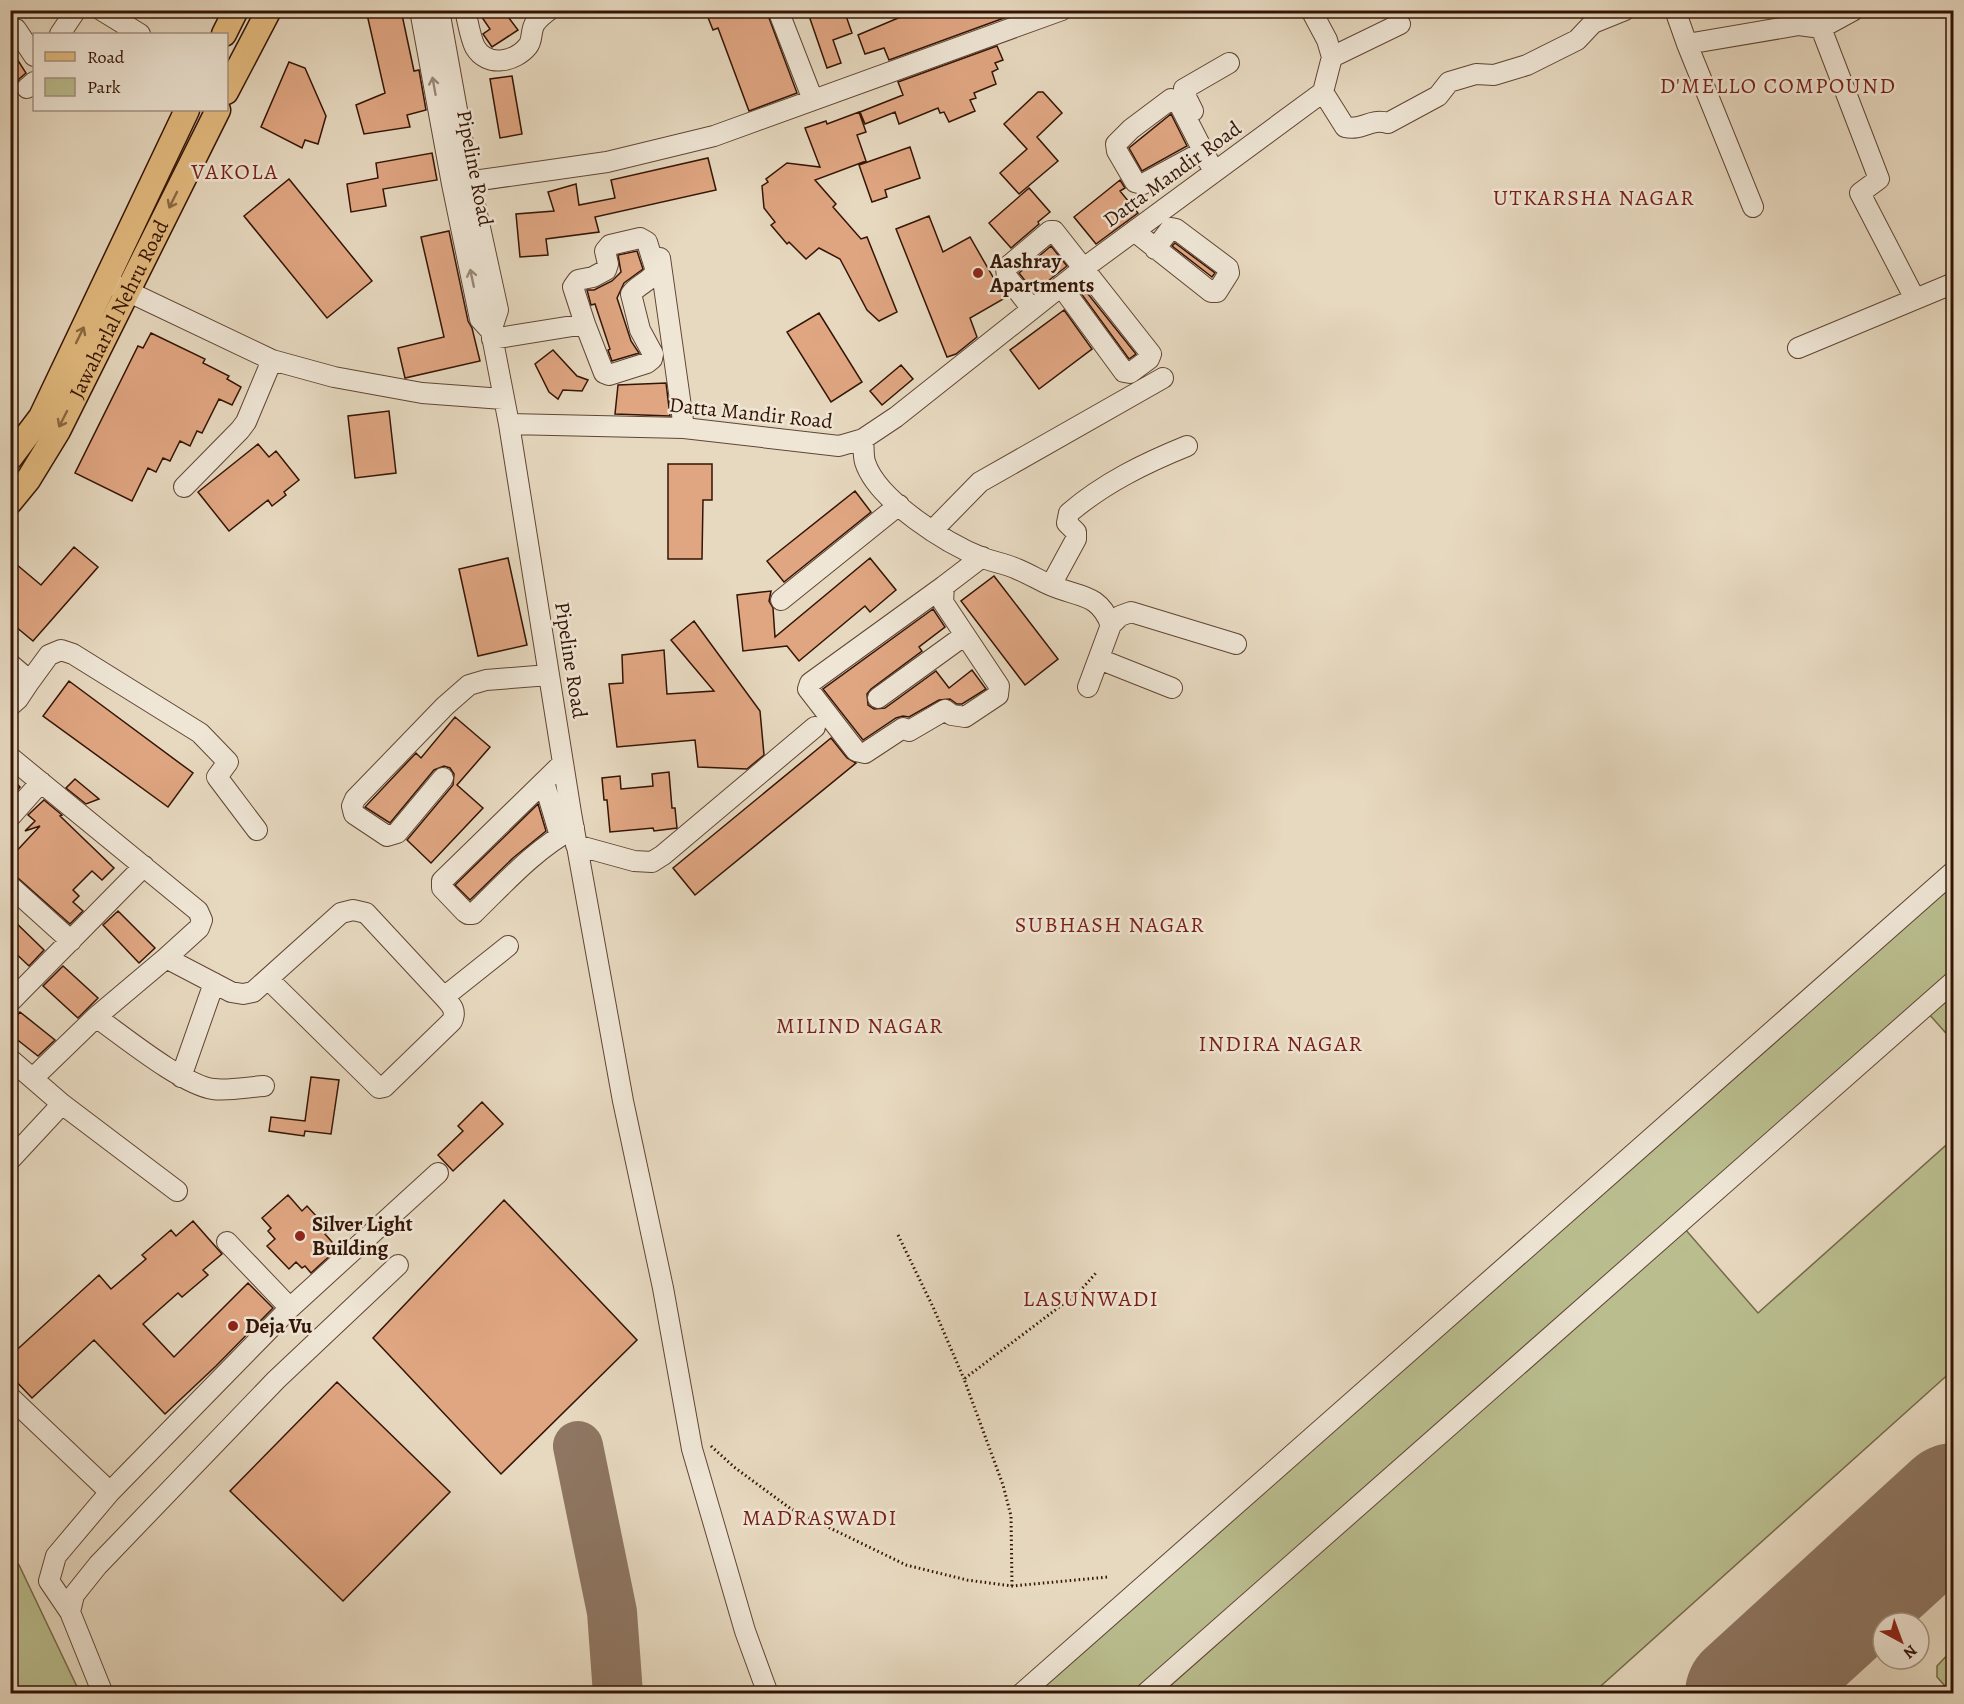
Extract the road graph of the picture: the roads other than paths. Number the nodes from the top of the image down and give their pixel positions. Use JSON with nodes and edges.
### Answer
{"nodes":[{"id":1,"x":76,"y":10,"type":"edge"},
{"id":2,"x":101,"y":10,"type":"edge"},
{"id":3,"x":236,"y":10,"type":"edge"},
{"id":4,"x":269,"y":10,"type":"edge"},
{"id":5,"x":420,"y":10,"type":"edge"},
{"id":6,"x":439,"y":10,"type":"edge"},
{"id":7,"x":465,"y":10,"type":"edge"},
{"id":8,"x":549,"y":10,"type":"edge"},
{"id":9,"x":778,"y":10,"type":"edge"},
{"id":10,"x":1062,"y":10,"type":"edge"},
{"id":11,"x":1625,"y":10,"type":"edge"},
{"id":12,"x":1675,"y":10,"type":"edge"},
{"id":13,"x":1854,"y":10,"type":"edge"},
{"id":14,"x":1315,"y":12,"type":"edge"},
{"id":15,"x":1026,"y":17,"type":"edge"},
{"id":16,"x":1400,"y":24,"type":"dead end"},
{"id":17,"x":1821,"y":28,"type":"junction"},
{"id":18,"x":16,"y":29,"type":"dead end"},
{"id":19,"x":61,"y":33,"type":"edge"},
{"id":20,"x":138,"y":33,"type":"edge"},
{"id":21,"x":224,"y":33,"type":"edge"},
{"id":22,"x":473,"y":39,"type":"junction"},
{"id":23,"x":444,"y":43,"type":"junction"},
{"id":24,"x":1687,"y":44,"type":"junction"},
{"id":25,"x":33,"y":55,"type":"edge"},
{"id":26,"x":1332,"y":57,"type":"junction"},
{"id":27,"x":1230,"y":63,"type":"dead end"},
{"id":28,"x":228,"y":87,"type":"edge"},
{"id":29,"x":1323,"y":92,"type":"junction"},
{"id":30,"x":813,"y":100,"type":"junction"},
{"id":31,"x":187,"y":111,"type":"edge"},
{"id":32,"x":218,"y":111,"type":"edge"},
{"id":33,"x":1204,"y":152,"type":"junction"},
{"id":34,"x":1218,"y":169,"type":"junction"},
{"id":35,"x":461,"y":183,"type":"junction"},
{"id":36,"x":1753,"y":207,"type":"dead end"},
{"id":37,"x":1134,"y":231,"type":"junction"},
{"id":38,"x":657,"y":236,"type":"dead end"},
{"id":39,"x":1155,"y":249,"type":"dead end"},
{"id":40,"x":1089,"y":274,"type":"junction"},
{"id":41,"x":106,"y":281,"type":"junction"},
{"id":42,"x":1953,"y":283,"type":"edge"},
{"id":43,"x":127,"y":292,"type":"junction"},
{"id":44,"x":1066,"y":292,"type":"junction"},
{"id":45,"x":1915,"y":299,"type":"junction"},
{"id":46,"x":1032,"y":309,"type":"junction"},
{"id":47,"x":585,"y":324,"type":"junction"},
{"id":48,"x":492,"y":335,"type":"junction"},
{"id":49,"x":1798,"y":348,"type":"dead end"},
{"id":50,"x":272,"y":360,"type":"junction"},
{"id":51,"x":1163,"y":378,"type":"dead end"},
{"id":52,"x":503,"y":399,"type":"junction"},
{"id":53,"x":509,"y":424,"type":"junction"},
{"id":54,"x":684,"y":428,"type":"junction"},
{"id":55,"x":863,"y":439,"type":"junction"},
{"id":56,"x":1187,"y":446,"type":"dead end"},
{"id":57,"x":10,"y":458,"type":"edge"},
{"id":58,"x":184,"y":487,"type":"dead end"},
{"id":59,"x":10,"y":502,"type":"edge"},
{"id":60,"x":899,"y":505,"type":"junction"},
{"id":61,"x":932,"y":531,"type":"junction"},
{"id":62,"x":982,"y":557,"type":"junction"},
{"id":63,"x":944,"y":585,"type":"junction"},
{"id":64,"x":1051,"y":585,"type":"junction"},
{"id":65,"x":781,"y":600,"type":"dead end"},
{"id":66,"x":1111,"y":625,"type":"junction"},
{"id":67,"x":965,"y":635,"type":"junction"},
{"id":68,"x":1236,"y":644,"type":"dead end"},
{"id":69,"x":1099,"y":659,"type":"junction"},
{"id":70,"x":10,"y":664,"type":"edge"},
{"id":71,"x":549,"y":675,"type":"junction"},
{"id":72,"x":1088,"y":687,"type":"dead end"},
{"id":73,"x":1172,"y":688,"type":"dead end"},
{"id":74,"x":18,"y":691,"type":"edge"},
{"id":75,"x":878,"y":698,"type":"dead end"},
{"id":76,"x":815,"y":727,"type":"dead end"},
{"id":77,"x":10,"y":757,"type":"edge"},
{"id":78,"x":563,"y":763,"type":"junction"},
{"id":79,"x":443,"y":777,"type":"dead end"},
{"id":80,"x":41,"y":782,"type":"junction"},
{"id":81,"x":544,"y":782,"type":"junction"},
{"id":82,"x":10,"y":817,"type":"edge"},
{"id":83,"x":567,"y":829,"type":"junction"},
{"id":84,"x":257,"y":830,"type":"dead end"},
{"id":85,"x":144,"y":866,"type":"junction"},
{"id":86,"x":1953,"y":871,"type":"edge"},
{"id":87,"x":10,"y":886,"type":"edge"},
{"id":88,"x":70,"y":941,"type":"junction"},
{"id":89,"x":508,"y":946,"type":"dead end"},
{"id":90,"x":166,"y":958,"type":"junction"},
{"id":91,"x":268,"y":979,"type":"junction"},
{"id":92,"x":1953,"y":981,"type":"edge"},
{"id":93,"x":214,"y":983,"type":"junction"},
{"id":94,"x":444,"y":997,"type":"junction"},
{"id":95,"x":10,"y":1002,"type":"edge"},
{"id":96,"x":96,"y":1017,"type":"junction"},
{"id":97,"x":10,"y":1059,"type":"edge"},
{"id":98,"x":181,"y":1077,"type":"junction"},
{"id":99,"x":33,"y":1078,"type":"junction"},
{"id":100,"x":264,"y":1086,"type":"dead end"},
{"id":101,"x":62,"y":1104,"type":"junction"},
{"id":102,"x":10,"y":1160,"type":"edge"},
{"id":103,"x":438,"y":1173,"type":"dead end"},
{"id":104,"x":177,"y":1191,"type":"dead end"},
{"id":105,"x":227,"y":1242,"type":"dead end"},
{"id":106,"x":398,"y":1265,"type":"dead end"},
{"id":107,"x":290,"y":1308,"type":"junction"},
{"id":108,"x":10,"y":1397,"type":"edge"},
{"id":109,"x":110,"y":1492,"type":"junction"},
{"id":110,"x":70,"y":1612,"type":"junction"},
{"id":111,"x":103,"y":1694,"type":"edge"},
{"id":112,"x":768,"y":1694,"type":"edge"},
{"id":113,"x":1021,"y":1694,"type":"edge"},
{"id":114,"x":1145,"y":1694,"type":"edge"}],
"edges":[{"from":1,"to":19,"type":"street"},
{"from":2,"to":20,"type":"street"},
{"from":3,"to":21,"type":"main road"},
{"from":4,"to":28,"type":"main road"},
{"from":35,"to":5,"type":"street","name":"Pipeline Road","one_way":true},
{"from":6,"to":23,"type":"street","name":"Pipeline Road"},
{"from":7,"to":22,"type":"street"},
{"from":8,"to":22,"type":"street"},
{"from":9,"to":30,"type":"street"},
{"from":10,"to":15,"type":"street"},
{"from":11,"to":29,"type":"street"},
{"from":12,"to":24,"type":"street"},
{"from":13,"to":17,"type":"street"},
{"from":14,"to":26,"type":"street"},
{"from":15,"to":30,"type":"street"},
{"from":16,"to":26,"type":"street"},
{"from":17,"to":24,"type":"street"},
{"from":17,"to":45,"type":"street"},
{"from":18,"to":25,"type":"street"},
{"from":22,"to":23,"type":"street"},
{"from":23,"to":35,"type":"street","name":"Pipeline Road"},
{"from":24,"to":36,"type":"street"},
{"from":26,"to":29,"type":"street"},
{"from":27,"to":34,"type":"street"},
{"from":29,"to":34,"type":"street","name":"Datta Mandir Road"},
{"from":30,"to":35,"type":"street"},
{"from":31,"to":41,"type":"main road","name":"Jawaharlal Nehru Road"},
{"from":32,"to":43,"type":"main road","name":"Jawaharlal Nehru Road","one_way":true},
{"from":33,"to":33,"type":"street"},
{"from":33,"to":34,"type":"street"},
{"from":34,"to":37,"type":"street","name":"Datta Mandir Road"},
{"from":35,"to":48,"type":"street","name":"Pipeline Road"},
{"from":37,"to":39,"type":"street"},
{"from":37,"to":40,"type":"street","name":"Datta Mandir Road"},
{"from":38,"to":54,"type":"street"},
{"from":40,"to":44,"type":"street","name":"Datta Mandir Road"},
{"from":40,"to":44,"type":"street"},
{"from":40,"to":46,"type":"street"},
{"from":41,"to":43,"type":"street"},
{"from":57,"to":41,"type":"main road","name":"Jawaharlal Nehru Road","one_way":true},
{"from":42,"to":45,"type":"street"},
{"from":43,"to":50,"type":"street"},
{"from":43,"to":59,"type":"main road","name":"Jawaharlal Nehru Road","one_way":true},
{"from":44,"to":46,"type":"street","name":"Datta Mandir Road"},
{"from":45,"to":49,"type":"street"},
{"from":46,"to":55,"type":"street","name":"Datta Mandir Road"},
{"from":47,"to":47,"type":"street"},
{"from":47,"to":48,"type":"street"},
{"from":48,"to":52,"type":"street","name":"Pipeline Road"},
{"from":50,"to":52,"type":"street"},
{"from":50,"to":58,"type":"street"},
{"from":51,"to":61,"type":"street"},
{"from":52,"to":53,"type":"street","name":"Pipeline Road"},
{"from":53,"to":54,"type":"street","name":"Datta Mandir Road"},
{"from":53,"to":71,"type":"street","name":"Pipeline Road"},
{"from":54,"to":55,"type":"street","name":"Datta Mandir Road"},
{"from":55,"to":60,"type":"street"},
{"from":56,"to":64,"type":"street"},
{"from":60,"to":61,"type":"street"},
{"from":60,"to":65,"type":"street"},
{"from":61,"to":62,"type":"street"},
{"from":62,"to":63,"type":"street"},
{"from":62,"to":64,"type":"street"},
{"from":63,"to":67,"type":"street"},
{"from":63,"to":67,"type":"street"},
{"from":64,"to":66,"type":"street"},
{"from":66,"to":68,"type":"street"},
{"from":66,"to":69,"type":"street"},
{"from":67,"to":75,"type":"street"},
{"from":69,"to":72,"type":"street"},
{"from":69,"to":73,"type":"street"},
{"from":70,"to":74,"type":"street"},
{"from":71,"to":78,"type":"street","name":"Pipeline Road"},
{"from":71,"to":79,"type":"street"},
{"from":74,"to":84,"type":"street"},
{"from":76,"to":83,"type":"street"},
{"from":77,"to":80,"type":"street"},
{"from":78,"to":81,"type":"street"},
{"from":78,"to":83,"type":"street","name":"Pipeline Road"},
{"from":80,"to":82,"type":"street"},
{"from":80,"to":85,"type":"street"},
{"from":81,"to":83,"type":"street"},
{"from":81,"to":83,"type":"street"},
{"from":83,"to":112,"type":"street","name":"Pipeline Road"},
{"from":85,"to":88,"type":"street"},
{"from":85,"to":90,"type":"street"},
{"from":86,"to":113,"type":"street"},
{"from":87,"to":88,"type":"street"},
{"from":88,"to":95,"type":"street"},
{"from":89,"to":94,"type":"street"},
{"from":90,"to":93,"type":"street"},
{"from":90,"to":96,"type":"street"},
{"from":91,"to":93,"type":"street"},
{"from":91,"to":94,"type":"street"},
{"from":91,"to":94,"type":"street"},
{"from":92,"to":114,"type":"street"},
{"from":93,"to":98,"type":"street"},
{"from":96,"to":98,"type":"street"},
{"from":96,"to":99,"type":"street"},
{"from":97,"to":99,"type":"street"},
{"from":98,"to":100,"type":"street"},
{"from":99,"to":101,"type":"street"},
{"from":101,"to":102,"type":"street"},
{"from":101,"to":104,"type":"street"},
{"from":103,"to":107,"type":"street"},
{"from":105,"to":107,"type":"street"},
{"from":106,"to":110,"type":"street"},
{"from":107,"to":109,"type":"street"},
{"from":108,"to":109,"type":"street"},
{"from":109,"to":110,"type":"street"},
{"from":110,"to":111,"type":"street"}]}
